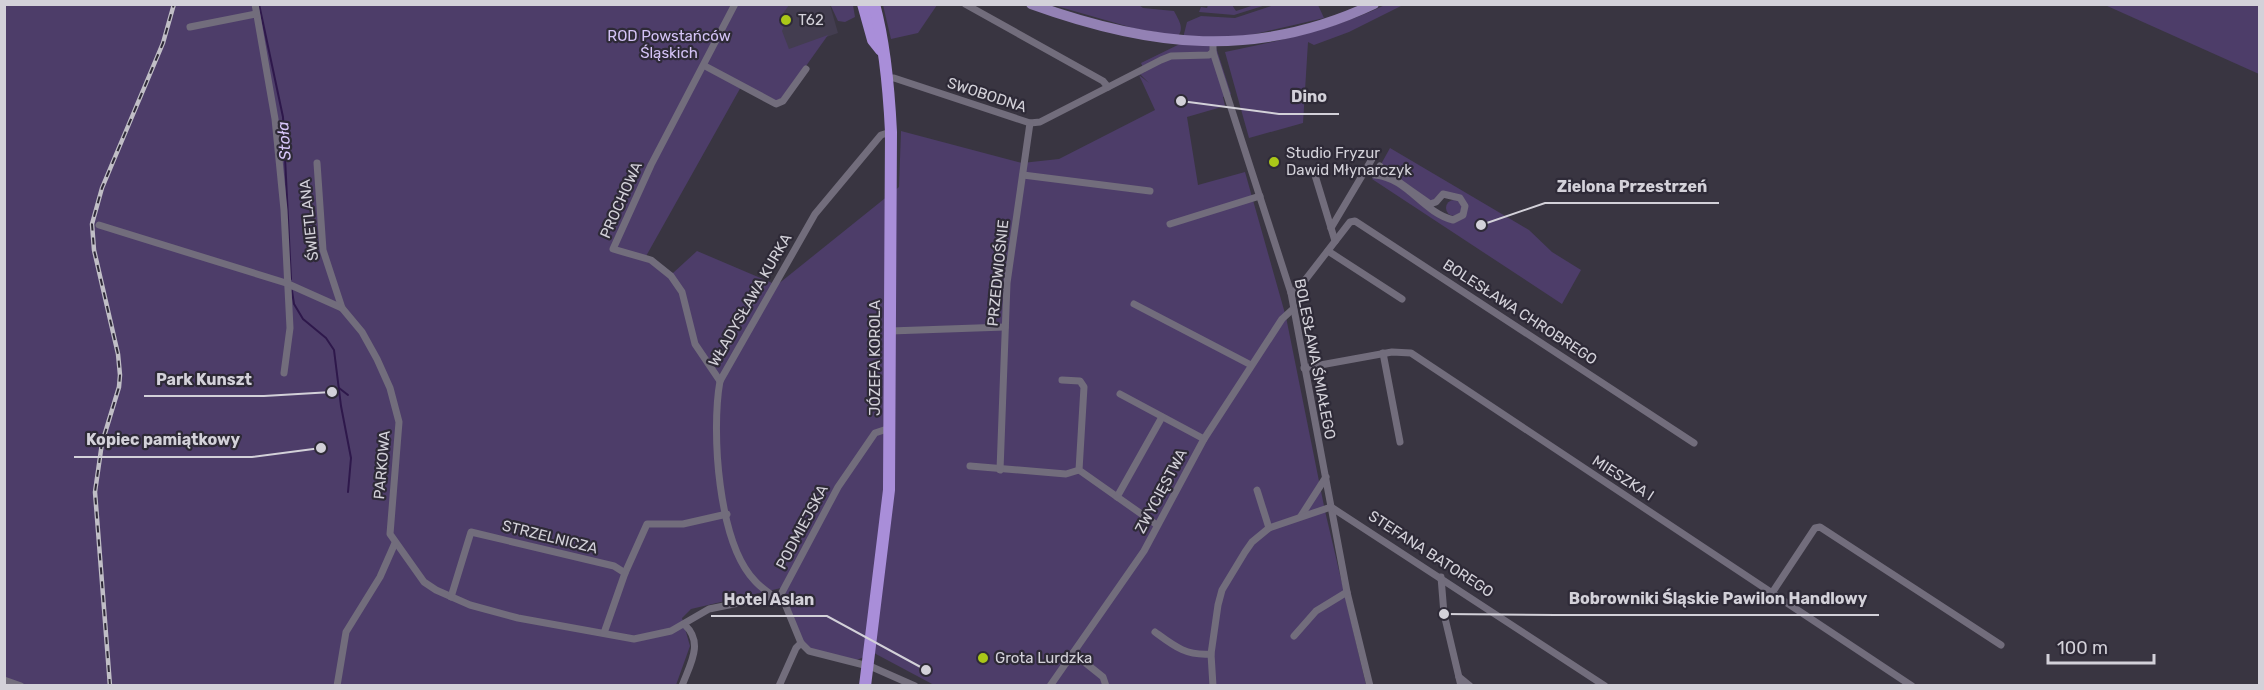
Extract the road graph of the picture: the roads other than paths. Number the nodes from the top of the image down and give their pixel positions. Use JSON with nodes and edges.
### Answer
{"nodes":[{"id":1,"x":255,"y":4,"type":"edge"},
{"id":2,"x":735,"y":4,"type":"edge"},
{"id":3,"x":863,"y":4,"type":"edge"},
{"id":4,"x":874,"y":4,"type":"edge"},
{"id":5,"x":965,"y":4,"type":"edge"},
{"id":6,"x":1374,"y":4,"type":"edge"},
{"id":7,"x":1032,"y":5,"type":"edge"},
{"id":8,"x":256,"y":14,"type":"junction"},
{"id":9,"x":190,"y":27,"type":"dead end"},
{"id":10,"x":1213,"y":47,"type":"junction"},
{"id":11,"x":881,"y":50,"type":"junction"},
{"id":12,"x":705,"y":66,"type":"junction"},
{"id":13,"x":806,"y":69,"type":"dead end"},
{"id":14,"x":887,"y":78,"type":"junction"},
{"id":15,"x":1108,"y":87,"type":"junction"},
{"id":16,"x":1030,"y":123,"type":"junction"},
{"id":17,"x":891,"y":132,"type":"junction"},
{"id":18,"x":1372,"y":159,"type":"dead end"},
{"id":19,"x":316,"y":163,"type":"dead end"},
{"id":20,"x":1380,"y":166,"type":"joint"},
{"id":21,"x":1314,"y":172,"type":"dead end"},
{"id":22,"x":1023,"y":175,"type":"junction"},
{"id":23,"x":1150,"y":191,"type":"dead end"},
{"id":24,"x":1260,"y":196,"type":"junction"},
{"id":25,"x":1170,"y":224,"type":"dead end"},
{"id":26,"x":99,"y":225,"type":"dead end"},
{"id":27,"x":1331,"y":228,"type":"junction"},
{"id":28,"x":1335,"y":241,"type":"junction"},
{"id":29,"x":1328,"y":251,"type":"junction"},
{"id":30,"x":286,"y":283,"type":"junction"},
{"id":31,"x":1291,"y":293,"type":"junction"},
{"id":32,"x":1402,"y":299,"type":"dead end"},
{"id":33,"x":1134,"y":304,"type":"dead end"},
{"id":34,"x":342,"y":308,"type":"junction"},
{"id":35,"x":1293,"y":309,"type":"junction"},
{"id":36,"x":1005,"y":327,"type":"junction"},
{"id":37,"x":891,"y":331,"type":"junction"},
{"id":38,"x":1383,"y":354,"type":"junction"},
{"id":39,"x":1251,"y":365,"type":"junction"},
{"id":40,"x":1304,"y":368,"type":"junction"},
{"id":41,"x":284,"y":373,"type":"dead end"},
{"id":42,"x":1062,"y":380,"type":"dead end"},
{"id":43,"x":720,"y":381,"type":"junction"},
{"id":44,"x":1120,"y":394,"type":"dead end"},
{"id":45,"x":1162,"y":417,"type":"junction"},
{"id":46,"x":890,"y":428,"type":"junction"},
{"id":47,"x":1204,"y":439,"type":"junction"},
{"id":48,"x":1400,"y":442,"type":"dead end"},
{"id":49,"x":1694,"y":443,"type":"dead end"},
{"id":50,"x":970,"y":466,"type":"dead end"},
{"id":51,"x":1000,"y":466,"type":"junction"},
{"id":52,"x":1079,"y":470,"type":"junction"},
{"id":53,"x":1326,"y":477,"type":"junction"},
{"id":54,"x":1257,"y":490,"type":"dead end"},
{"id":55,"x":1117,"y":497,"type":"junction"},
{"id":56,"x":1331,"y":507,"type":"junction"},
{"id":57,"x":727,"y":514,"type":"junction"},
{"id":58,"x":1301,"y":516,"type":"junction"},
{"id":59,"x":1157,"y":525,"type":"junction"},
{"id":60,"x":1269,"y":528,"type":"junction"},
{"id":61,"x":395,"y":543,"type":"junction"},
{"id":62,"x":626,"y":573,"type":"junction"},
{"id":63,"x":1441,"y":577,"type":"junction"},
{"id":64,"x":754,"y":581,"type":"junction"},
{"id":65,"x":1347,"y":592,"type":"junction"},
{"id":66,"x":1772,"y":593,"type":"junction"},
{"id":67,"x":451,"y":597,"type":"junction"},
{"id":68,"x":776,"y":597,"type":"junction"},
{"id":69,"x":752,"y":600,"type":"junction"},
{"id":70,"x":685,"y":625,"type":"junction"},
{"id":71,"x":1155,"y":632,"type":"dead end"},
{"id":72,"x":604,"y":633,"type":"junction"},
{"id":73,"x":1294,"y":636,"type":"dead end"},
{"id":74,"x":801,"y":644,"type":"junction"},
{"id":75,"x":2001,"y":645,"type":"dead end"},
{"id":76,"x":1073,"y":653,"type":"junction"},
{"id":77,"x":1210,"y":654,"type":"junction"},
{"id":78,"x":867,"y":666,"type":"junction"},
{"id":79,"x":1459,"y":677,"type":"junction"},
{"id":80,"x":4,"y":680,"type":"edge"},
{"id":81,"x":21,"y":686,"type":"edge"},
{"id":82,"x":337,"y":686,"type":"edge"},
{"id":83,"x":682,"y":686,"type":"edge"},
{"id":84,"x":779,"y":686,"type":"edge"},
{"id":85,"x":865,"y":686,"type":"edge"},
{"id":86,"x":915,"y":686,"type":"edge"},
{"id":87,"x":1050,"y":686,"type":"edge"},
{"id":88,"x":1107,"y":686,"type":"edge"},
{"id":89,"x":1213,"y":686,"type":"edge"},
{"id":90,"x":1370,"y":686,"type":"edge"},
{"id":91,"x":1461,"y":686,"type":"edge"},
{"id":92,"x":1470,"y":686,"type":"edge"},
{"id":93,"x":1605,"y":686,"type":"edge"},
{"id":94,"x":1912,"y":686,"type":"edge"}],
"edges":[{"from":1,"to":8,"type":"street"},
{"from":2,"to":12,"type":"street","name":"PROCHOWA"},
{"from":3,"to":11,"type":"highway","name":"JÓZEFA KOROLA"},
{"from":4,"to":11,"type":"highway","name":"JÓZEFA KOROLA"},
{"from":5,"to":15,"type":"street"},
{"from":6,"to":10,"type":"main road"},
{"from":7,"to":10,"type":"main road"},
{"from":8,"to":9,"type":"street"},
{"from":8,"to":30,"type":"street"},
{"from":10,"to":15,"type":"street","name":"SWOBODNA"},
{"from":10,"to":24,"type":"street","name":"BOLESŁAWA ŚMIAŁEGO"},
{"from":11,"to":14,"type":"highway","name":"JÓZEFA KOROLA"},
{"from":12,"to":13,"type":"street"},
{"from":12,"to":43,"type":"street","name":"PROCHOWA"},
{"from":14,"to":16,"type":"street","name":"SWOBODNA"},
{"from":14,"to":17,"type":"highway","name":"JÓZEFA KOROLA"},
{"from":15,"to":16,"type":"street","name":"SWOBODNA"},
{"from":16,"to":22,"type":"street","name":"PRZEDWIOŚNIE"},
{"from":17,"to":37,"type":"highway","name":"JÓZEFA KOROLA"},
{"from":17,"to":43,"type":"street","name":"WŁADYSŁAWA KURKA"},
{"from":18,"to":27,"type":"street"},
{"from":19,"to":34,"type":"street","name":"ŚWIETLANA"},
{"from":20,"to":20,"type":"street"},
{"from":21,"to":27,"type":"street"},
{"from":22,"to":23,"type":"street"},
{"from":22,"to":36,"type":"street","name":"PRZEDWIOŚNIE"},
{"from":24,"to":25,"type":"street"},
{"from":24,"to":31,"type":"street","name":"BOLESŁAWA ŚMIAŁEGO"},
{"from":26,"to":30,"type":"street","name":"PARKOWA"},
{"from":27,"to":28,"type":"street"},
{"from":28,"to":29,"type":"street","name":"BOLESŁAWA CHROBREGO"},
{"from":28,"to":49,"type":"street","name":"BOLESŁAWA CHROBREGO"},
{"from":29,"to":31,"type":"street","name":"BOLESŁAWA CHROBREGO"},
{"from":29,"to":32,"type":"street"},
{"from":30,"to":34,"type":"street","name":"PARKOWA"},
{"from":30,"to":41,"type":"street"},
{"from":31,"to":35,"type":"street","name":"BOLESŁAWA ŚMIAŁEGO"},
{"from":33,"to":39,"type":"street"},
{"from":34,"to":61,"type":"street","name":"PARKOWA"},
{"from":35,"to":39,"type":"street","name":"ZWYCIĘSTWA"},
{"from":35,"to":40,"type":"street","name":"BOLESŁAWA ŚMIAŁEGO"},
{"from":36,"to":37,"type":"street"},
{"from":36,"to":51,"type":"street","name":"PRZEDWIOŚNIE"},
{"from":37,"to":46,"type":"highway","name":"JÓZEFA KOROLA"},
{"from":38,"to":40,"type":"street","name":"MIESZKA I"},
{"from":38,"to":48,"type":"street"},
{"from":38,"to":66,"type":"street","name":"MIESZKA I"},
{"from":39,"to":47,"type":"street","name":"ZWYCIĘSTWA"},
{"from":40,"to":53,"type":"street","name":"BOLESŁAWA ŚMIAŁEGO"},
{"from":42,"to":52,"type":"street"},
{"from":43,"to":57,"type":"street","name":"WŁADYSŁAWA KURKA"},
{"from":44,"to":45,"type":"street"},
{"from":45,"to":47,"type":"street"},
{"from":45,"to":55,"type":"street"},
{"from":46,"to":68,"type":"street","name":"PODMIEJSKA"},
{"from":46,"to":78,"type":"highway","name":"JÓZEFA KOROLA"},
{"from":47,"to":59,"type":"street","name":"ZWYCIĘSTWA"},
{"from":50,"to":51,"type":"street"},
{"from":51,"to":52,"type":"street"},
{"from":52,"to":55,"type":"street"},
{"from":53,"to":56,"type":"street","name":"BOLESŁAWA ŚMIAŁEGO"},
{"from":53,"to":58,"type":"street"},
{"from":54,"to":60,"type":"street"},
{"from":55,"to":59,"type":"street"},
{"from":56,"to":58,"type":"street"},
{"from":56,"to":63,"type":"street","name":"STEFANA BATOREGO"},
{"from":56,"to":65,"type":"street","name":"BOLESŁAWA ŚMIAŁEGO"},
{"from":57,"to":62,"type":"street"},
{"from":57,"to":64,"type":"street","name":"WŁADYSŁAWA KURKA"},
{"from":58,"to":60,"type":"street"},
{"from":59,"to":76,"type":"street","name":"ZWYCIĘSTWA"},
{"from":60,"to":77,"type":"street"},
{"from":61,"to":67,"type":"street"},
{"from":61,"to":82,"type":"street"},
{"from":62,"to":67,"type":"street","name":"STRZELNICZA"},
{"from":62,"to":72,"type":"street"},
{"from":63,"to":79,"type":"street"},
{"from":63,"to":93,"type":"street","name":"STEFANA BATOREGO"},
{"from":64,"to":68,"type":"street","name":"WŁADYSŁAWA KURKA"},
{"from":64,"to":69,"type":"street"},
{"from":65,"to":73,"type":"street"},
{"from":65,"to":90,"type":"street","name":"BOLESŁAWA ŚMIAŁEGO"},
{"from":66,"to":75,"type":"street"},
{"from":66,"to":94,"type":"street","name":"MIESZKA I"},
{"from":67,"to":72,"type":"street"},
{"from":68,"to":69,"type":"street"},
{"from":68,"to":74,"type":"street"},
{"from":69,"to":70,"type":"street"},
{"from":70,"to":72,"type":"street"},
{"from":70,"to":83,"type":"street"},
{"from":71,"to":77,"type":"street"},
{"from":74,"to":78,"type":"street"},
{"from":74,"to":84,"type":"street"},
{"from":76,"to":87,"type":"street","name":"ZWYCIĘSTWA"},
{"from":76,"to":88,"type":"street"},
{"from":77,"to":89,"type":"street"},
{"from":78,"to":85,"type":"highway","name":"JÓZEFA KOROLA"},
{"from":78,"to":86,"type":"street"},
{"from":79,"to":91,"type":"street"},
{"from":79,"to":92,"type":"street"},
{"from":80,"to":81,"type":"street"}]}
